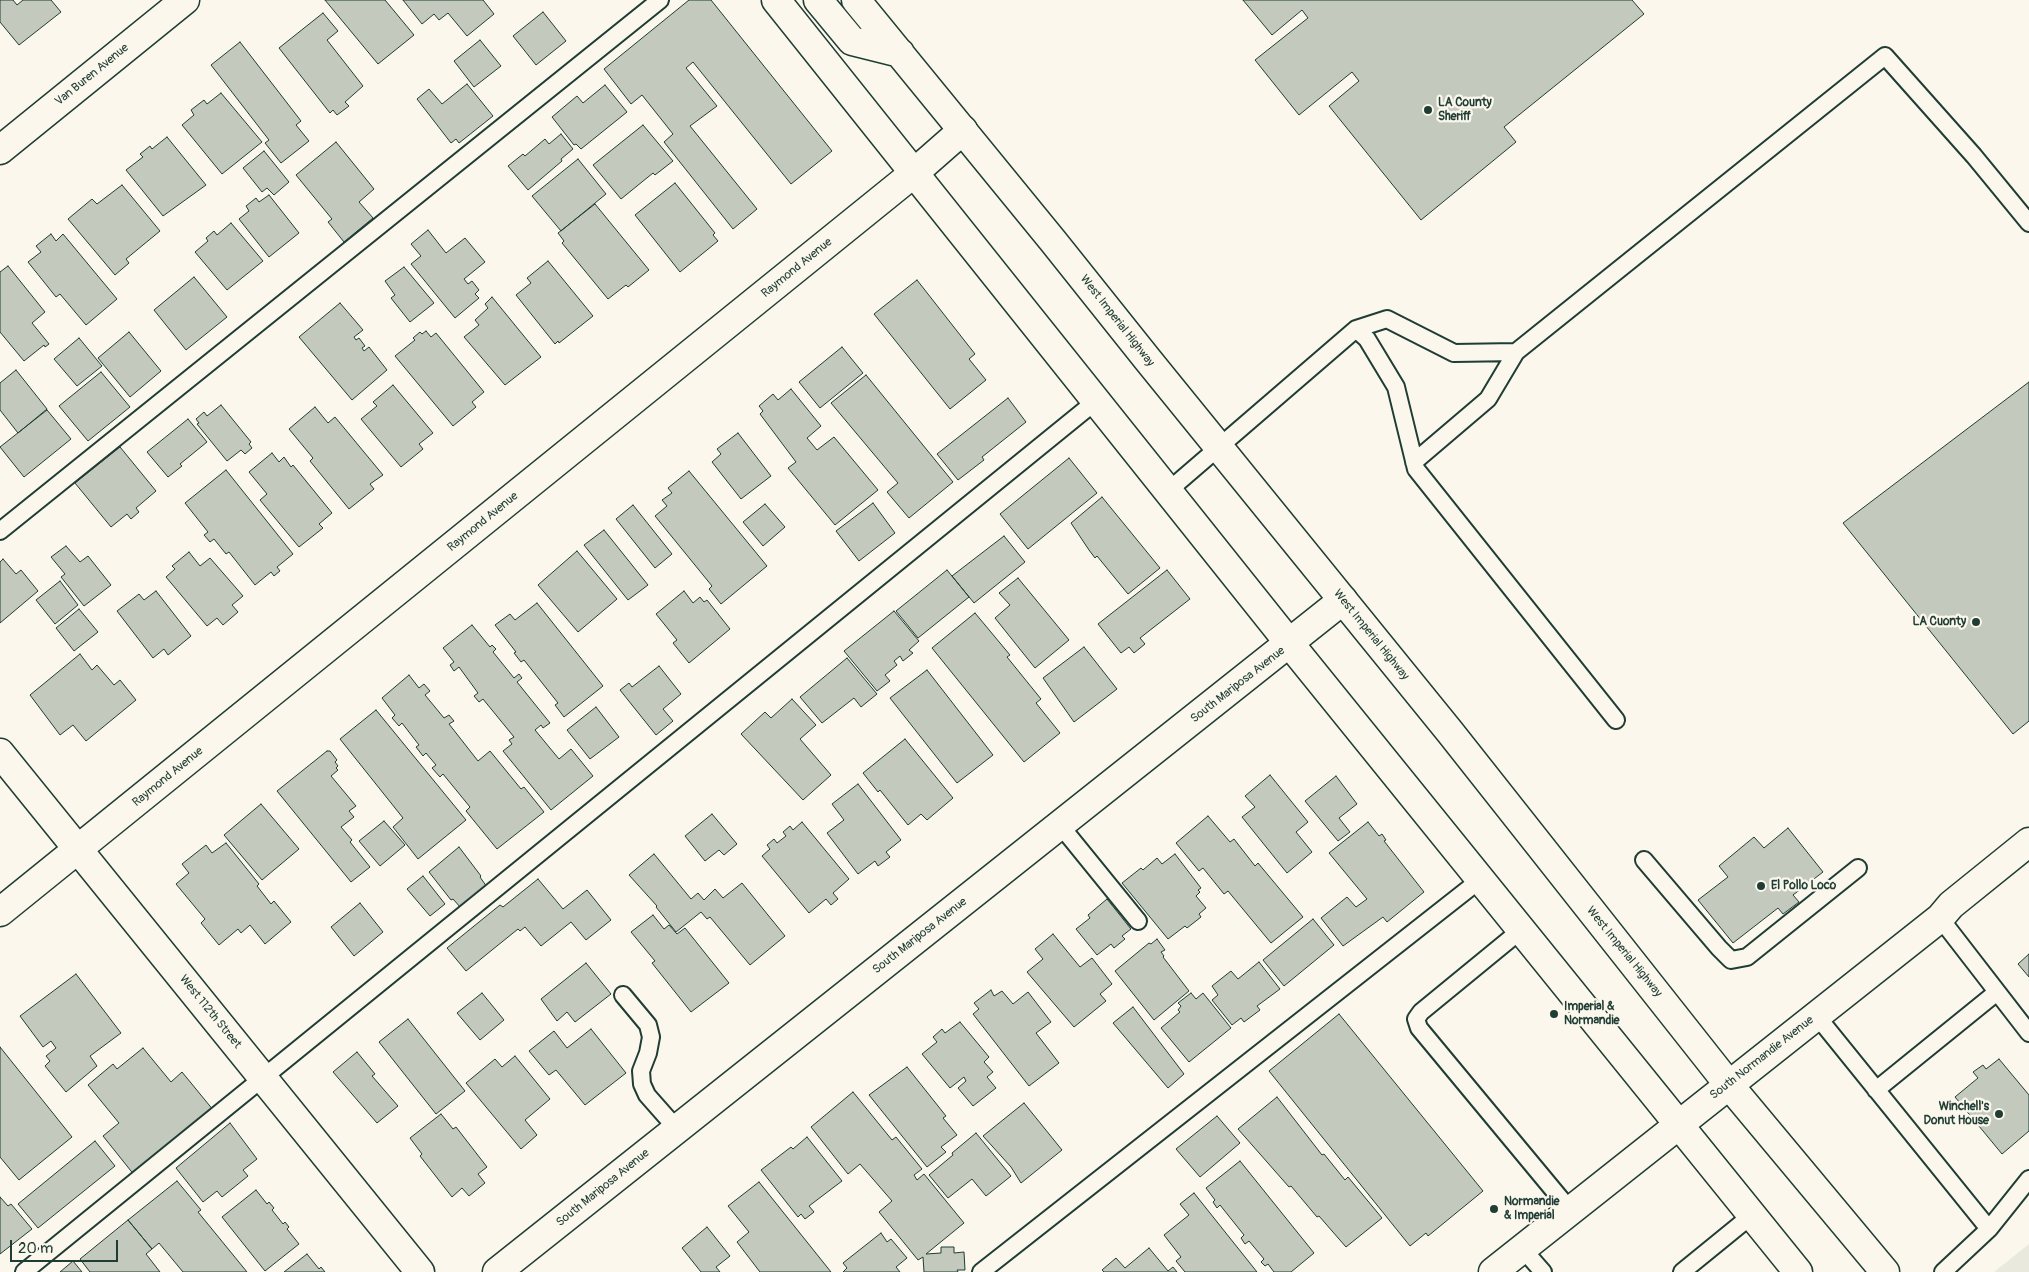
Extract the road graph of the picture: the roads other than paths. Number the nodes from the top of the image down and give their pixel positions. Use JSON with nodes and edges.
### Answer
{"nodes":[{"id":1,"x":185,"y":0,"type":"edge"},
{"id":2,"x":660,"y":0,"type":"edge"},
{"id":3,"x":776,"y":0,"type":"edge"},
{"id":4,"x":818,"y":0,"type":"edge"},
{"id":5,"x":856,"y":0,"type":"edge"},
{"id":6,"x":900,"y":54,"type":"junction"},
{"id":7,"x":963,"y":130,"type":"junction"},
{"id":8,"x":0,"y":150,"type":"edge"},
{"id":9,"x":914,"y":173,"type":"junction"},
{"id":10,"x":2029,"y":223,"type":"edge"},
{"id":11,"x":1356,"y":329,"type":"junction"},
{"id":12,"x":1516,"y":352,"type":"junction"},
{"id":13,"x":1096,"y":402,"type":"junction"},
{"id":14,"x":1220,"y":448,"type":"junction"},
{"id":15,"x":1414,"y":462,"type":"junction"},
{"id":16,"x":1168,"y":492,"type":"junction"},
{"id":17,"x":0,"y":531,"type":"edge"},
{"id":18,"x":1343,"y":600,"type":"junction"},
{"id":19,"x":1290,"y":644,"type":"junction"},
{"id":20,"x":1616,"y":720,"type":"dead end"},
{"id":21,"x":0,"y":753,"type":"edge"},
{"id":22,"x":1060,"y":825,"type":"junction"},
{"id":23,"x":2029,"y":842,"type":"edge"},
{"id":24,"x":78,"y":849,"type":"junction"},
{"id":25,"x":1644,"y":860,"type":"dead end"},
{"id":26,"x":1858,"y":868,"type":"dead end"},
{"id":27,"x":1481,"y":879,"type":"junction"},
{"id":28,"x":0,"y":912,"type":"edge"},
{"id":29,"x":1940,"y":918,"type":"junction"},
{"id":30,"x":1138,"y":921,"type":"dead end"},
{"id":31,"x":1521,"y":930,"type":"junction"},
{"id":32,"x":1997,"y":992,"type":"junction"},
{"id":33,"x":623,"y":995,"type":"dead end"},
{"id":34,"x":1816,"y":1016,"type":"junction"},
{"id":35,"x":2029,"y":1033,"type":"edge"},
{"id":36,"x":263,"y":1077,"type":"junction"},
{"id":37,"x":1729,"y":1085,"type":"junction"},
{"id":38,"x":1876,"y":1090,"type":"junction"},
{"id":39,"x":1678,"y":1124,"type":"junction"},
{"id":40,"x":676,"y":1129,"type":"junction"},
{"id":41,"x":2029,"y":1178,"type":"edge"},
{"id":42,"x":1570,"y":1210,"type":"junction"},
{"id":43,"x":1752,"y":1215,"type":"junction"},
{"id":44,"x":1989,"y":1229,"type":"junction"},
{"id":45,"x":1522,"y":1248,"type":"junction"},
{"id":46,"x":24,"y":1272,"type":"edge"},
{"id":47,"x":420,"y":1272,"type":"edge"},
{"id":48,"x":497,"y":1272,"type":"edge"},
{"id":49,"x":981,"y":1272,"type":"edge"},
{"id":50,"x":1493,"y":1272,"type":"edge"},
{"id":51,"x":1543,"y":1272,"type":"edge"},
{"id":52,"x":1682,"y":1272,"type":"edge"},
{"id":53,"x":1798,"y":1272,"type":"edge"},
{"id":54,"x":1885,"y":1272,"type":"edge"},
{"id":55,"x":1943,"y":1272,"type":"edge"}],
"edges":[{"from":1,"to":8,"type":"main road","name":"Van Buren Avenue"},
{"from":2,"to":17,"type":"lane"},
{"from":3,"to":9,"type":"main road"},
{"from":4,"to":6,"type":"main road"},
{"from":5,"to":6,"type":"main road","name":"West Imperial Highway"},
{"from":6,"to":7,"type":"main road","name":"West Imperial Highway"},
{"from":7,"to":9,"type":"main road","name":"Raymond Avenue"},
{"from":7,"to":14,"type":"main road","name":"West Imperial Highway"},
{"from":9,"to":13,"type":"main road"},
{"from":9,"to":24,"type":"main road","name":"Raymond Avenue"},
{"from":10,"to":12,"type":"lane"},
{"from":11,"to":12,"type":"lane"},
{"from":11,"to":14,"type":"lane"},
{"from":11,"to":15,"type":"lane"},
{"from":12,"to":15,"type":"lane"},
{"from":13,"to":16,"type":"main road"},
{"from":13,"to":36,"type":"lane"},
{"from":14,"to":16,"type":"lane"},
{"from":14,"to":18,"type":"main road","name":"West Imperial Highway"},
{"from":15,"to":20,"type":"lane"},
{"from":16,"to":19,"type":"main road"},
{"from":18,"to":19,"type":"main road","name":"South Mariposa Avenue"},
{"from":18,"to":37,"type":"main road","name":"West Imperial Highway"},
{"from":19,"to":22,"type":"main road","name":"South Mariposa Avenue"},
{"from":19,"to":27,"type":"main road"},
{"from":21,"to":24,"type":"main road","name":"West 112th Street"},
{"from":22,"to":30,"type":"lane"},
{"from":22,"to":40,"type":"main road","name":"South Mariposa Avenue"},
{"from":23,"to":29,"type":"main road","name":"South Normandie Avenue"},
{"from":24,"to":28,"type":"main road","name":"Raymond Avenue"},
{"from":24,"to":36,"type":"main road","name":"West 112th Street"},
{"from":25,"to":26,"type":"lane"},
{"from":27,"to":31,"type":"main road"},
{"from":27,"to":49,"type":"lane"},
{"from":29,"to":32,"type":"lane"},
{"from":29,"to":34,"type":"main road","name":"South Normandie Avenue"},
{"from":31,"to":39,"type":"main road"},
{"from":31,"to":42,"type":"lane"},
{"from":32,"to":35,"type":"lane"},
{"from":32,"to":38,"type":"lane"},
{"from":33,"to":40,"type":"lane"},
{"from":34,"to":37,"type":"main road","name":"South Normandie Avenue"},
{"from":34,"to":38,"type":"lane"},
{"from":36,"to":46,"type":"lane"},
{"from":36,"to":47,"type":"main road","name":"West 112th Street"},
{"from":37,"to":39,"type":"main road","name":"South Normandie Avenue"},
{"from":37,"to":54,"type":"main road","name":"West Imperial Highway"},
{"from":38,"to":44,"type":"lane"},
{"from":39,"to":42,"type":"main road","name":"South Normandie Avenue"},
{"from":39,"to":43,"type":"main road"},
{"from":40,"to":48,"type":"main road","name":"South Mariposa Avenue"},
{"from":41,"to":44,"type":"lane"},
{"from":42,"to":45,"type":"main road","name":"South Normandie Avenue"},
{"from":43,"to":52,"type":"lane"},
{"from":43,"to":53,"type":"main road"},
{"from":44,"to":55,"type":"lane"},
{"from":45,"to":50,"type":"main road","name":"South Normandie Avenue"},
{"from":45,"to":51,"type":"lane"}]}
